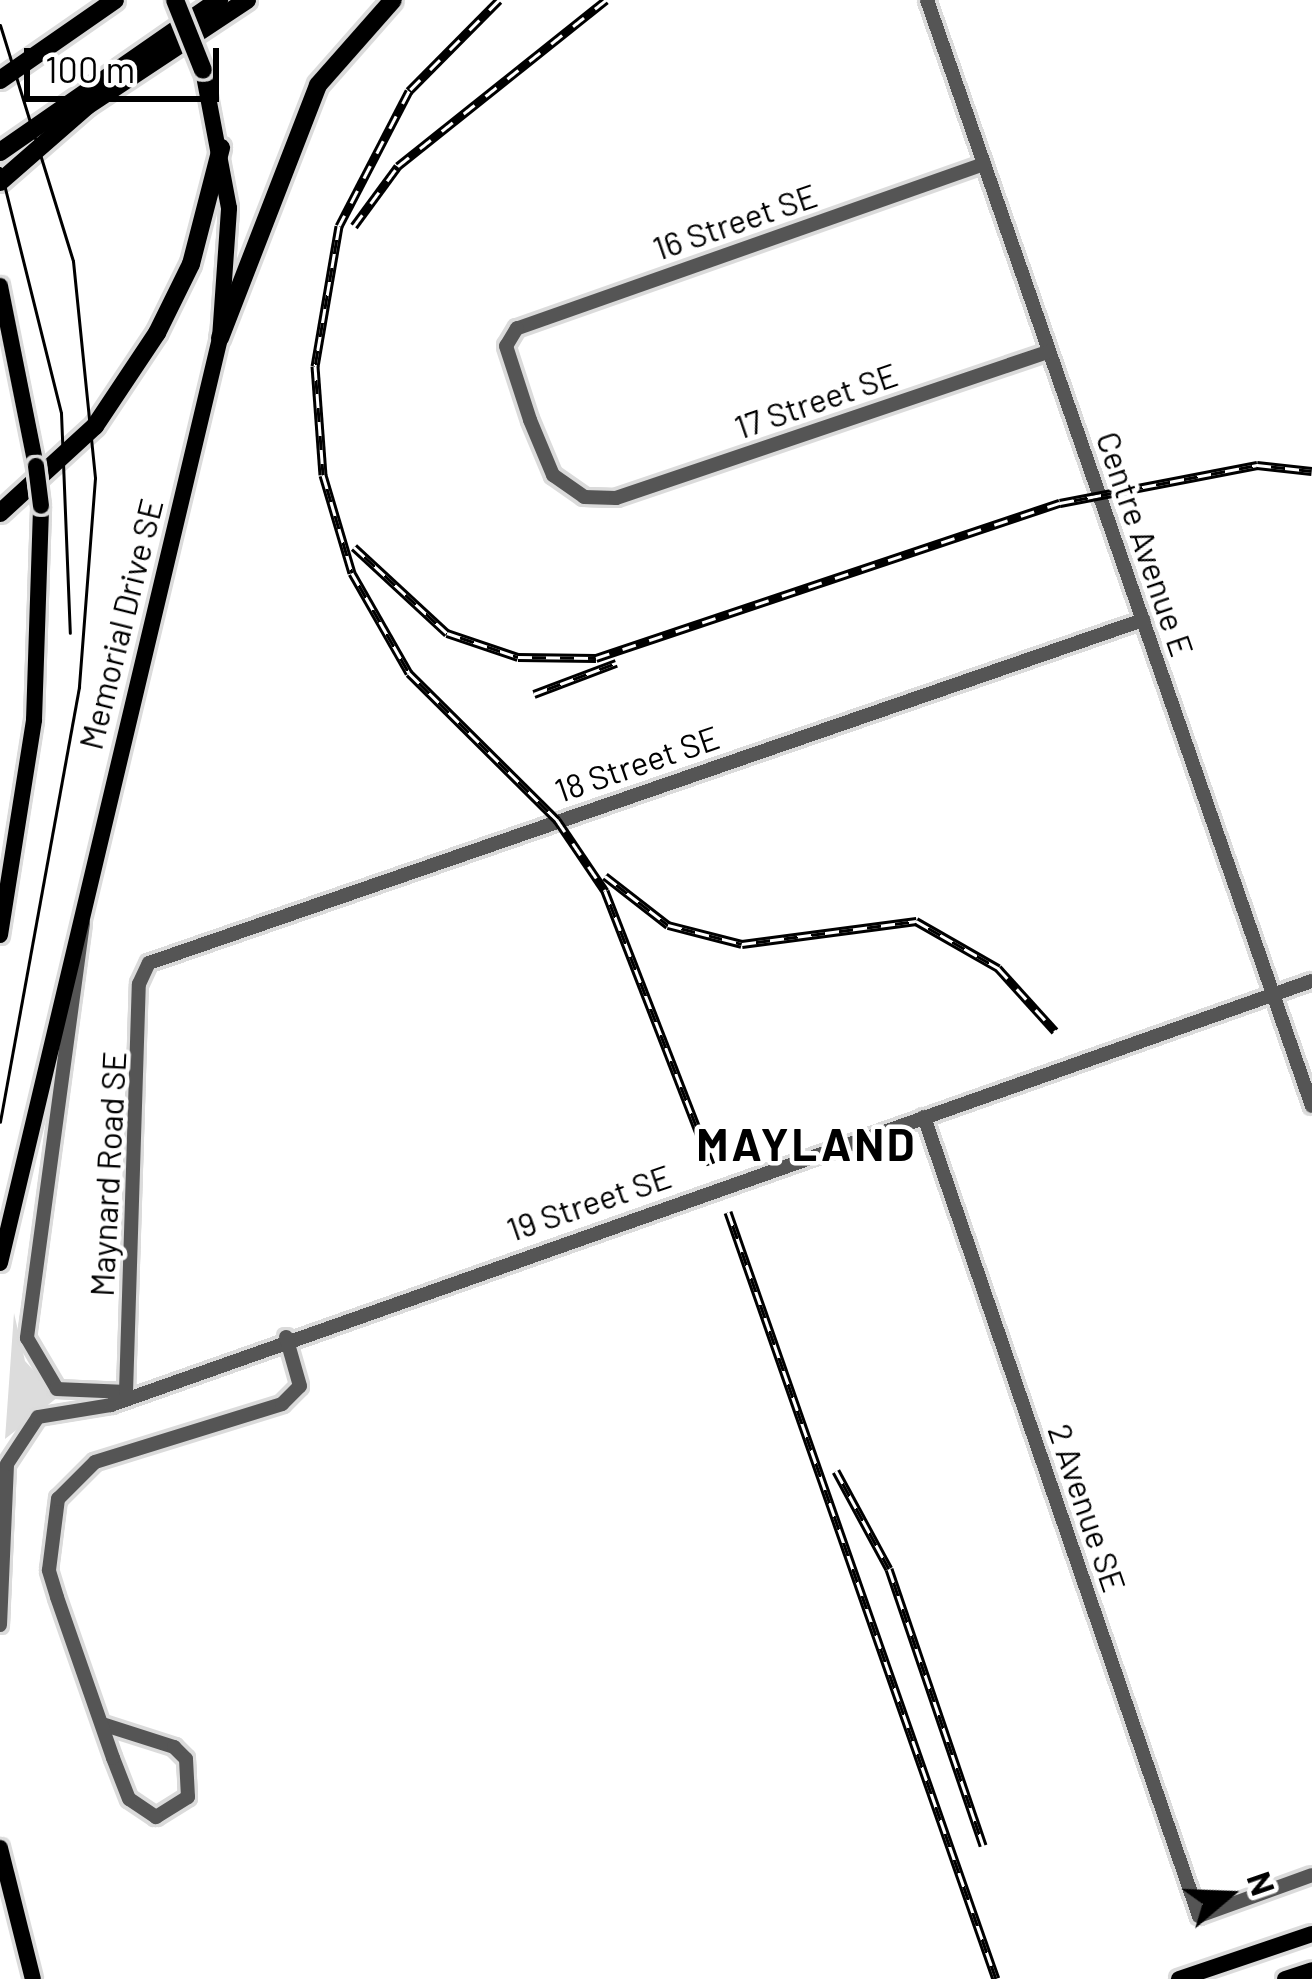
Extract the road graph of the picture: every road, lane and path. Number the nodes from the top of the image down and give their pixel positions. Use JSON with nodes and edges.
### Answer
{"nodes":[{"id":1,"x":115,"y":0,"type":"edge"},
{"id":2,"x":219,"y":0,"type":"edge"},
{"id":3,"x":247,"y":0,"type":"edge"},
{"id":4,"x":392,"y":0,"type":"edge"},
{"id":5,"x":927,"y":0,"type":"edge"},
{"id":6,"x":174,"y":5,"type":"edge"},
{"id":7,"x":202,"y":70,"type":"joint"},
{"id":8,"x":0,"y":80,"type":"edge"},
{"id":9,"x":8,"y":145,"type":"edge"},
{"id":10,"x":221,"y":148,"type":"junction"},
{"id":11,"x":984,"y":164,"type":"junction"},
{"id":12,"x":0,"y":182,"type":"edge"},
{"id":13,"x":0,"y":286,"type":"edge"},
{"id":14,"x":220,"y":338,"type":"junction"},
{"id":15,"x":1048,"y":352,"type":"junction"},
{"id":16,"x":601,"y":499,"type":"joint"},
{"id":17,"x":0,"y":513,"type":"edge"},
{"id":18,"x":1143,"y":620,"type":"junction"},
{"id":19,"x":80,"y":907,"type":"junction"},
{"id":20,"x":0,"y":934,"type":"edge"},
{"id":21,"x":149,"y":963,"type":"joint"},
{"id":22,"x":1312,"y":981,"type":"edge"},
{"id":23,"x":1274,"y":996,"type":"junction"},
{"id":24,"x":1312,"y":1106,"type":"edge"},
{"id":25,"x":924,"y":1117,"type":"junction"},
{"id":26,"x":0,"y":1263,"type":"edge"},
{"id":27,"x":286,"y":1337,"type":"junction"},
{"id":28,"x":126,"y":1392,"type":"junction"},
{"id":29,"x":0,"y":1625,"type":"edge"},
{"id":30,"x":102,"y":1724,"type":"junction"},
{"id":31,"x":0,"y":1847,"type":"edge"},
{"id":32,"x":1312,"y":1875,"type":"edge"},
{"id":33,"x":1312,"y":1934,"type":"edge"},
{"id":34,"x":1312,"y":1970,"type":"edge"},
{"id":35,"x":33,"y":1979,"type":"edge"},
{"id":36,"x":1178,"y":1979,"type":"edge"},
{"id":37,"x":1285,"y":1979,"type":"edge"}],
"edges":[{"from":1,"to":8,"type":"highway"},
{"from":2,"to":9,"type":"highway"},
{"from":3,"to":12,"type":"highway"},
{"from":4,"to":14,"type":"highway"},
{"from":5,"to":11,"type":"street","name":"Centre Avenue E"},
{"from":6,"to":7,"type":"highway","name":"Memorial Drive SE","bridge":true},
{"from":7,"to":10,"type":"main road","name":"Memorial Drive SE"},
{"from":10,"to":14,"type":"main road","name":"Memorial Drive SE"},
{"from":10,"to":17,"type":"highway"},
{"from":11,"to":15,"type":"street","name":"Centre Avenue E"},
{"from":11,"to":16,"type":"street","name":"16 Street SE"},
{"from":13,"to":20,"type":"main road","name":"Memorial Drive SE","bridge":true},
{"from":14,"to":19,"type":"main road","name":"Memorial Drive SE"},
{"from":15,"to":16,"type":"street","name":"17 Street SE"},
{"from":15,"to":18,"type":"street","name":"Centre Avenue E"},
{"from":18,"to":21,"type":"street","name":"18 Street SE"},
{"from":18,"to":23,"type":"street","name":"Centre Avenue E"},
{"from":19,"to":26,"type":"main road","name":"Memorial Drive SE"},
{"from":19,"to":28,"type":"street"},
{"from":21,"to":28,"type":"street","name":"Maynard Road SE"},
{"from":22,"to":23,"type":"street","name":"19 Street SE"},
{"from":23,"to":24,"type":"street","name":"Centre Avenue E"},
{"from":23,"to":25,"type":"street","name":"19 Street SE"},
{"from":25,"to":27,"type":"street","name":"19 Street SE"},
{"from":25,"to":32,"type":"street","name":"2 Avenue SE"},
{"from":27,"to":28,"type":"street","name":"19 Street SE"},
{"from":27,"to":30,"type":"street"},
{"from":28,"to":29,"type":"street","name":"19 Street SE"},
{"from":30,"to":30,"type":"street"},
{"from":31,"to":35,"type":"main road"},
{"from":33,"to":36,"type":"main road"},
{"from":34,"to":37,"type":"main road"}]}
